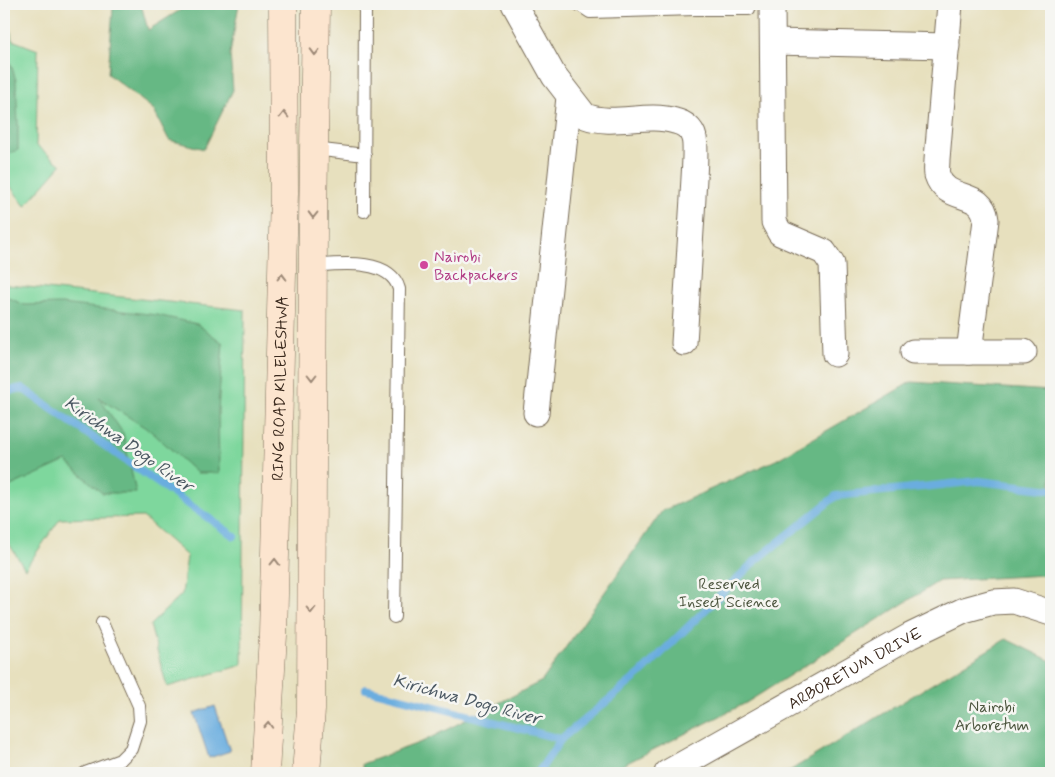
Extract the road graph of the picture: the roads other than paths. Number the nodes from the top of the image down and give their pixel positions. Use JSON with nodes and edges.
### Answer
{"nodes":[{"id":1,"x":283,"y":4,"type":"edge"},
{"id":2,"x":316,"y":4,"type":"edge"},
{"id":3,"x":365,"y":4,"type":"edge"},
{"id":4,"x":514,"y":4,"type":"edge"},
{"id":5,"x":578,"y":4,"type":"edge"},
{"id":6,"x":950,"y":4,"type":"edge"},
{"id":7,"x":696,"y":6,"type":"edge"},
{"id":8,"x":761,"y":6,"type":"edge"},
{"id":9,"x":773,"y":42,"type":"junction"},
{"id":10,"x":947,"y":46,"type":"junction"},
{"id":11,"x":569,"y":97,"type":"junction"},
{"id":12,"x":314,"y":149,"type":"junction"},
{"id":13,"x":365,"y":155,"type":"junction"},
{"id":14,"x":364,"y":211,"type":"dead end"},
{"id":15,"x":313,"y":266,"type":"junction"},
{"id":16,"x":684,"y":343,"type":"dead end"},
{"id":17,"x":913,"y":352,"type":"dead end"},
{"id":18,"x":969,"y":352,"type":"junction"},
{"id":19,"x":1024,"y":352,"type":"dead end"},
{"id":20,"x":835,"y":354,"type":"dead end"},
{"id":21,"x":536,"y":413,"type":"dead end"},
{"id":22,"x":1051,"y":613,"type":"edge"},
{"id":23,"x":394,"y":617,"type":"dead end"},
{"id":24,"x":102,"y":623,"type":"dead end"},
{"id":25,"x":86,"y":773,"type":"edge"},
{"id":26,"x":265,"y":773,"type":"edge"},
{"id":27,"x":306,"y":773,"type":"edge"},
{"id":28,"x":667,"y":773,"type":"edge"}],
"edges":[{"from":26,"to":1,"type":"main road","name":"RING ROAD KILELESHWA","one_way":true},
{"from":2,"to":12,"type":"main road","name":"RING ROAD KILELESHWA","one_way":true},
{"from":3,"to":13,"type":"lane"},
{"from":4,"to":11,"type":"street"},
{"from":5,"to":7,"type":"lane"},
{"from":6,"to":10,"type":"street"},
{"from":7,"to":8,"type":"lane"},
{"from":8,"to":9,"type":"street"},
{"from":9,"to":10,"type":"street"},
{"from":9,"to":20,"type":"street"},
{"from":10,"to":18,"type":"street"},
{"from":11,"to":16,"type":"street"},
{"from":11,"to":21,"type":"street"},
{"from":12,"to":13,"type":"lane"},
{"from":12,"to":15,"type":"main road","name":"RING ROAD KILELESHWA","one_way":true},
{"from":13,"to":14,"type":"lane"},
{"from":15,"to":23,"type":"lane"},
{"from":15,"to":27,"type":"main road","name":"RING ROAD KILELESHWA","one_way":true},
{"from":17,"to":18,"type":"street"},
{"from":18,"to":19,"type":"street"},
{"from":22,"to":28,"type":"street","name":"ARBORETUM DRIVE"},
{"from":24,"to":25,"type":"lane"}]}
